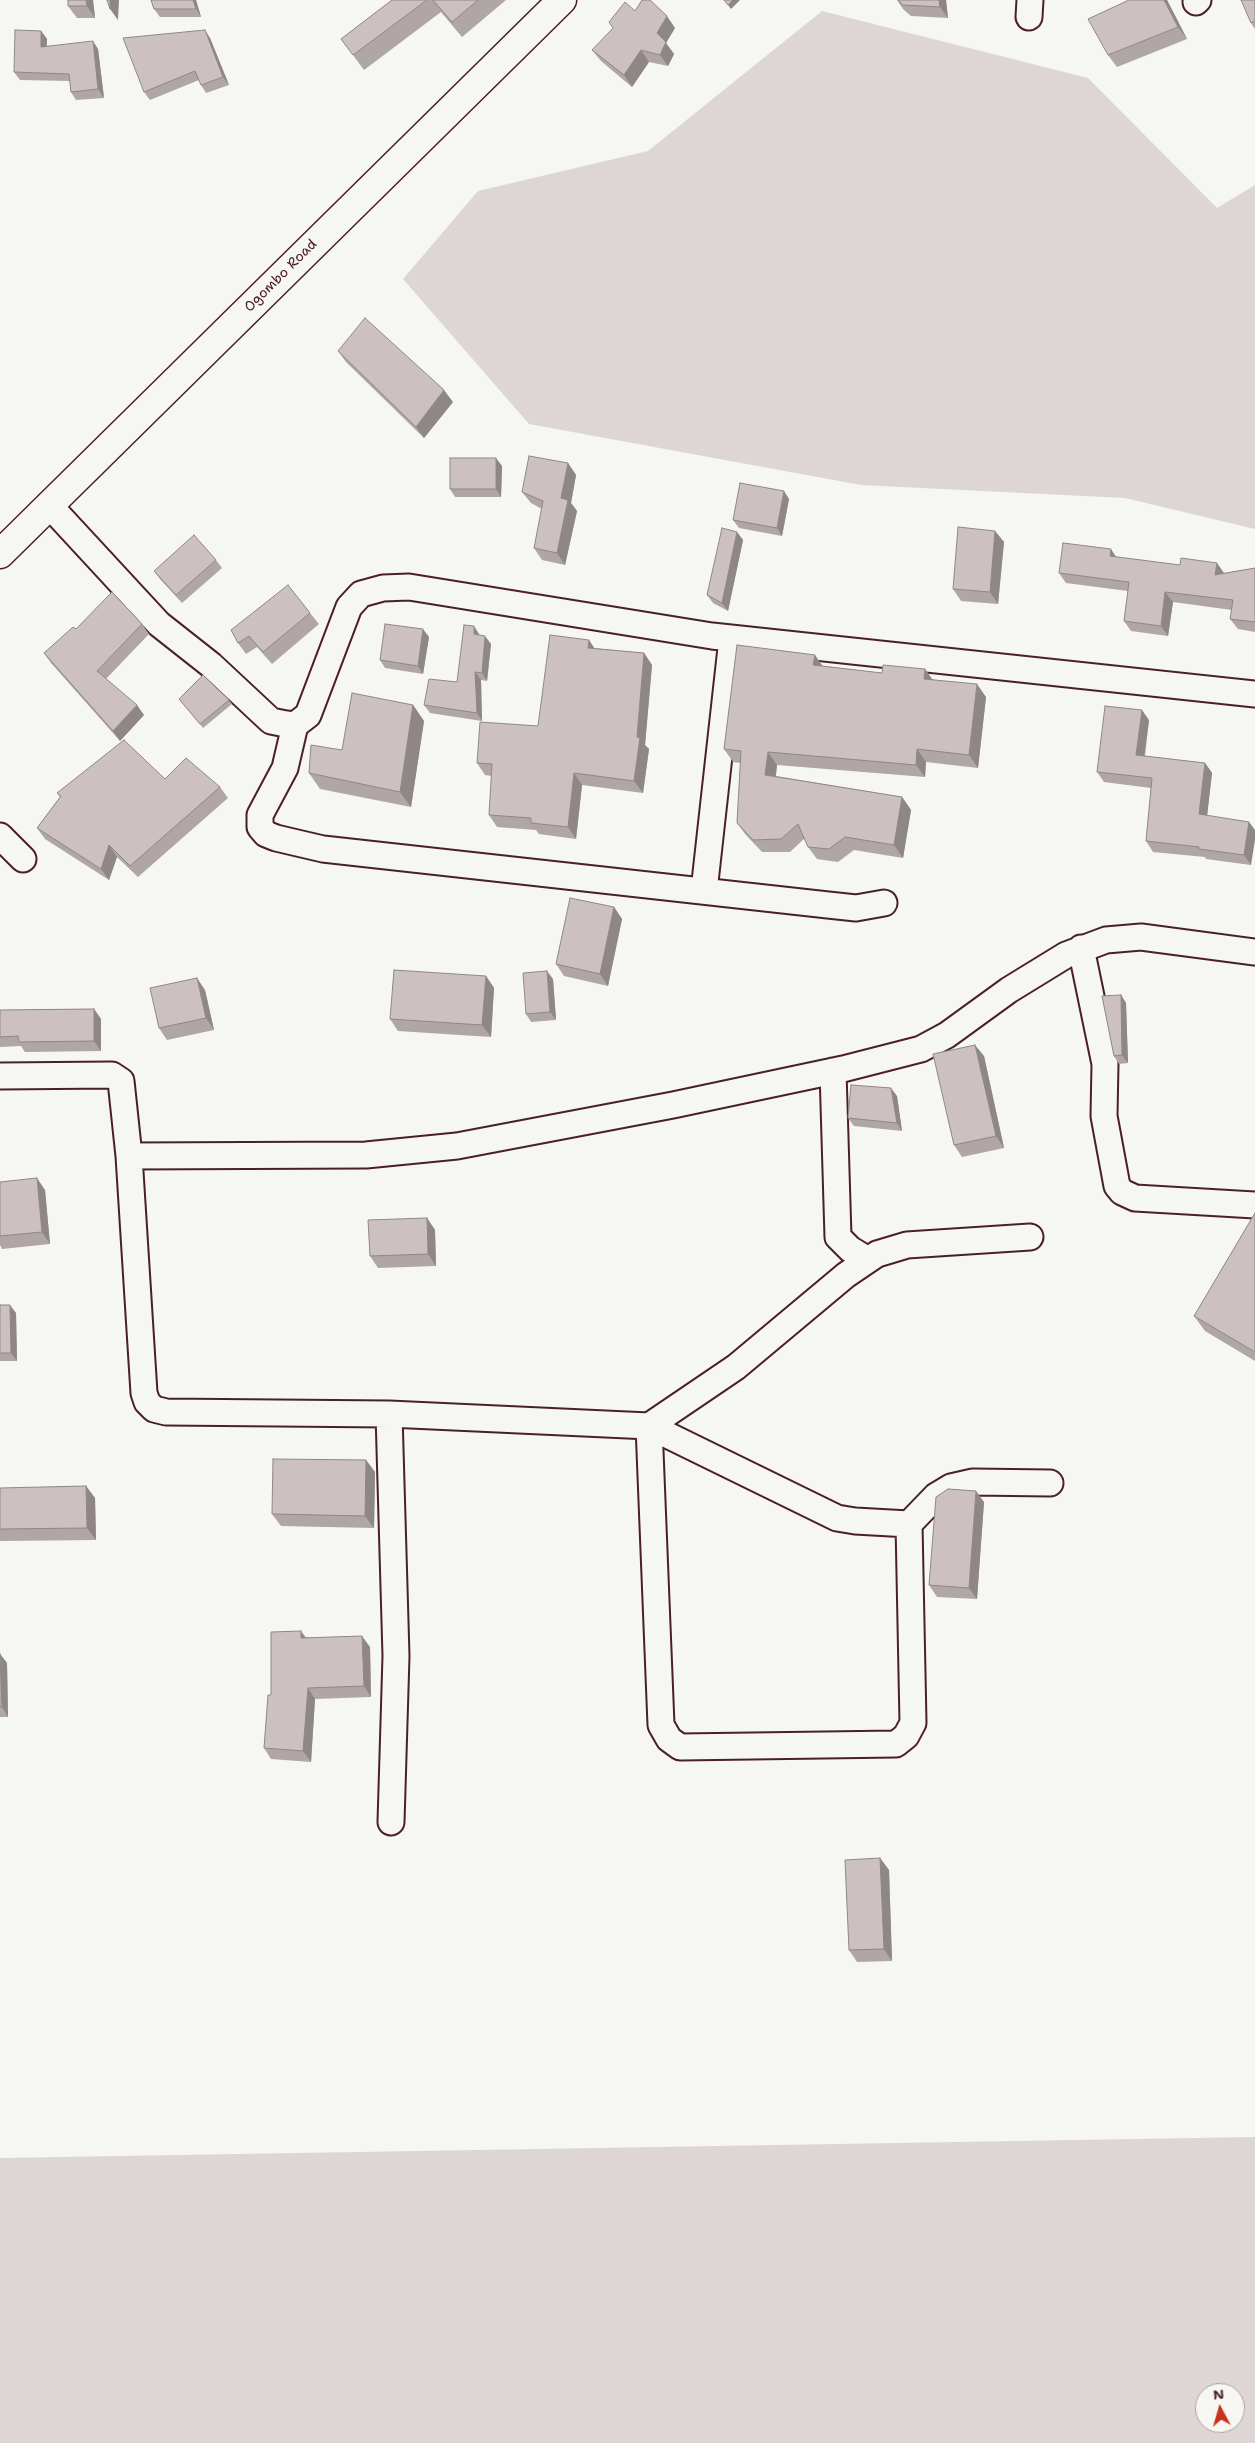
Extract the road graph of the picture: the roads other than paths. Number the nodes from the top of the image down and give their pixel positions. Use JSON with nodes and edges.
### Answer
{"nodes":[{"id":1,"x":562,"y":0,"type":"edge"},
{"id":2,"x":49,"y":505,"type":"junction"},
{"id":3,"x":0,"y":554,"type":"edge"},
{"id":4,"x":732,"y":638,"type":"junction"},
{"id":5,"x":1255,"y":694,"type":"edge"},
{"id":6,"x":295,"y":725,"type":"junction"},
{"id":7,"x":0,"y":836,"type":"edge"},
{"id":8,"x":24,"y":859,"type":"dead end"},
{"id":9,"x":704,"y":891,"type":"junction"},
{"id":10,"x":884,"y":903,"type":"dead end"},
{"id":11,"x":1081,"y":948,"type":"junction"},
{"id":12,"x":1255,"y":952,"type":"edge"},
{"id":13,"x":833,"y":1071,"type":"junction"},
{"id":14,"x":0,"y":1076,"type":"edge"},
{"id":15,"x":129,"y":1156,"type":"junction"},
{"id":16,"x":1255,"y":1205,"type":"edge"},
{"id":17,"x":1030,"y":1238,"type":"dead end"},
{"id":18,"x":868,"y":1260,"type":"junction"},
{"id":19,"x":389,"y":1414,"type":"junction"},
{"id":20,"x":649,"y":1426,"type":"junction"},
{"id":21,"x":1050,"y":1483,"type":"dead end"},
{"id":22,"x":909,"y":1524,"type":"junction"},
{"id":23,"x":391,"y":1822,"type":"dead end"}],
"edges":[{"from":1,"to":2,"type":"main road","name":"Ogombo Road"},
{"from":2,"to":3,"type":"main road","name":"Ogombo Road"},
{"from":2,"to":6,"type":"street"},
{"from":4,"to":5,"type":"street"},
{"from":4,"to":6,"type":"street"},
{"from":4,"to":9,"type":"street"},
{"from":6,"to":9,"type":"street"},
{"from":7,"to":8,"type":"street"},
{"from":9,"to":10,"type":"street"},
{"from":11,"to":12,"type":"street"},
{"from":11,"to":13,"type":"street"},
{"from":11,"to":16,"type":"street"},
{"from":13,"to":15,"type":"street"},
{"from":13,"to":18,"type":"street"},
{"from":14,"to":15,"type":"street"},
{"from":15,"to":19,"type":"street"},
{"from":17,"to":18,"type":"street"},
{"from":18,"to":20,"type":"street"},
{"from":19,"to":20,"type":"street"},
{"from":19,"to":23,"type":"street"},
{"from":20,"to":22,"type":"street"},
{"from":20,"to":22,"type":"street"},
{"from":21,"to":22,"type":"street"}]}
